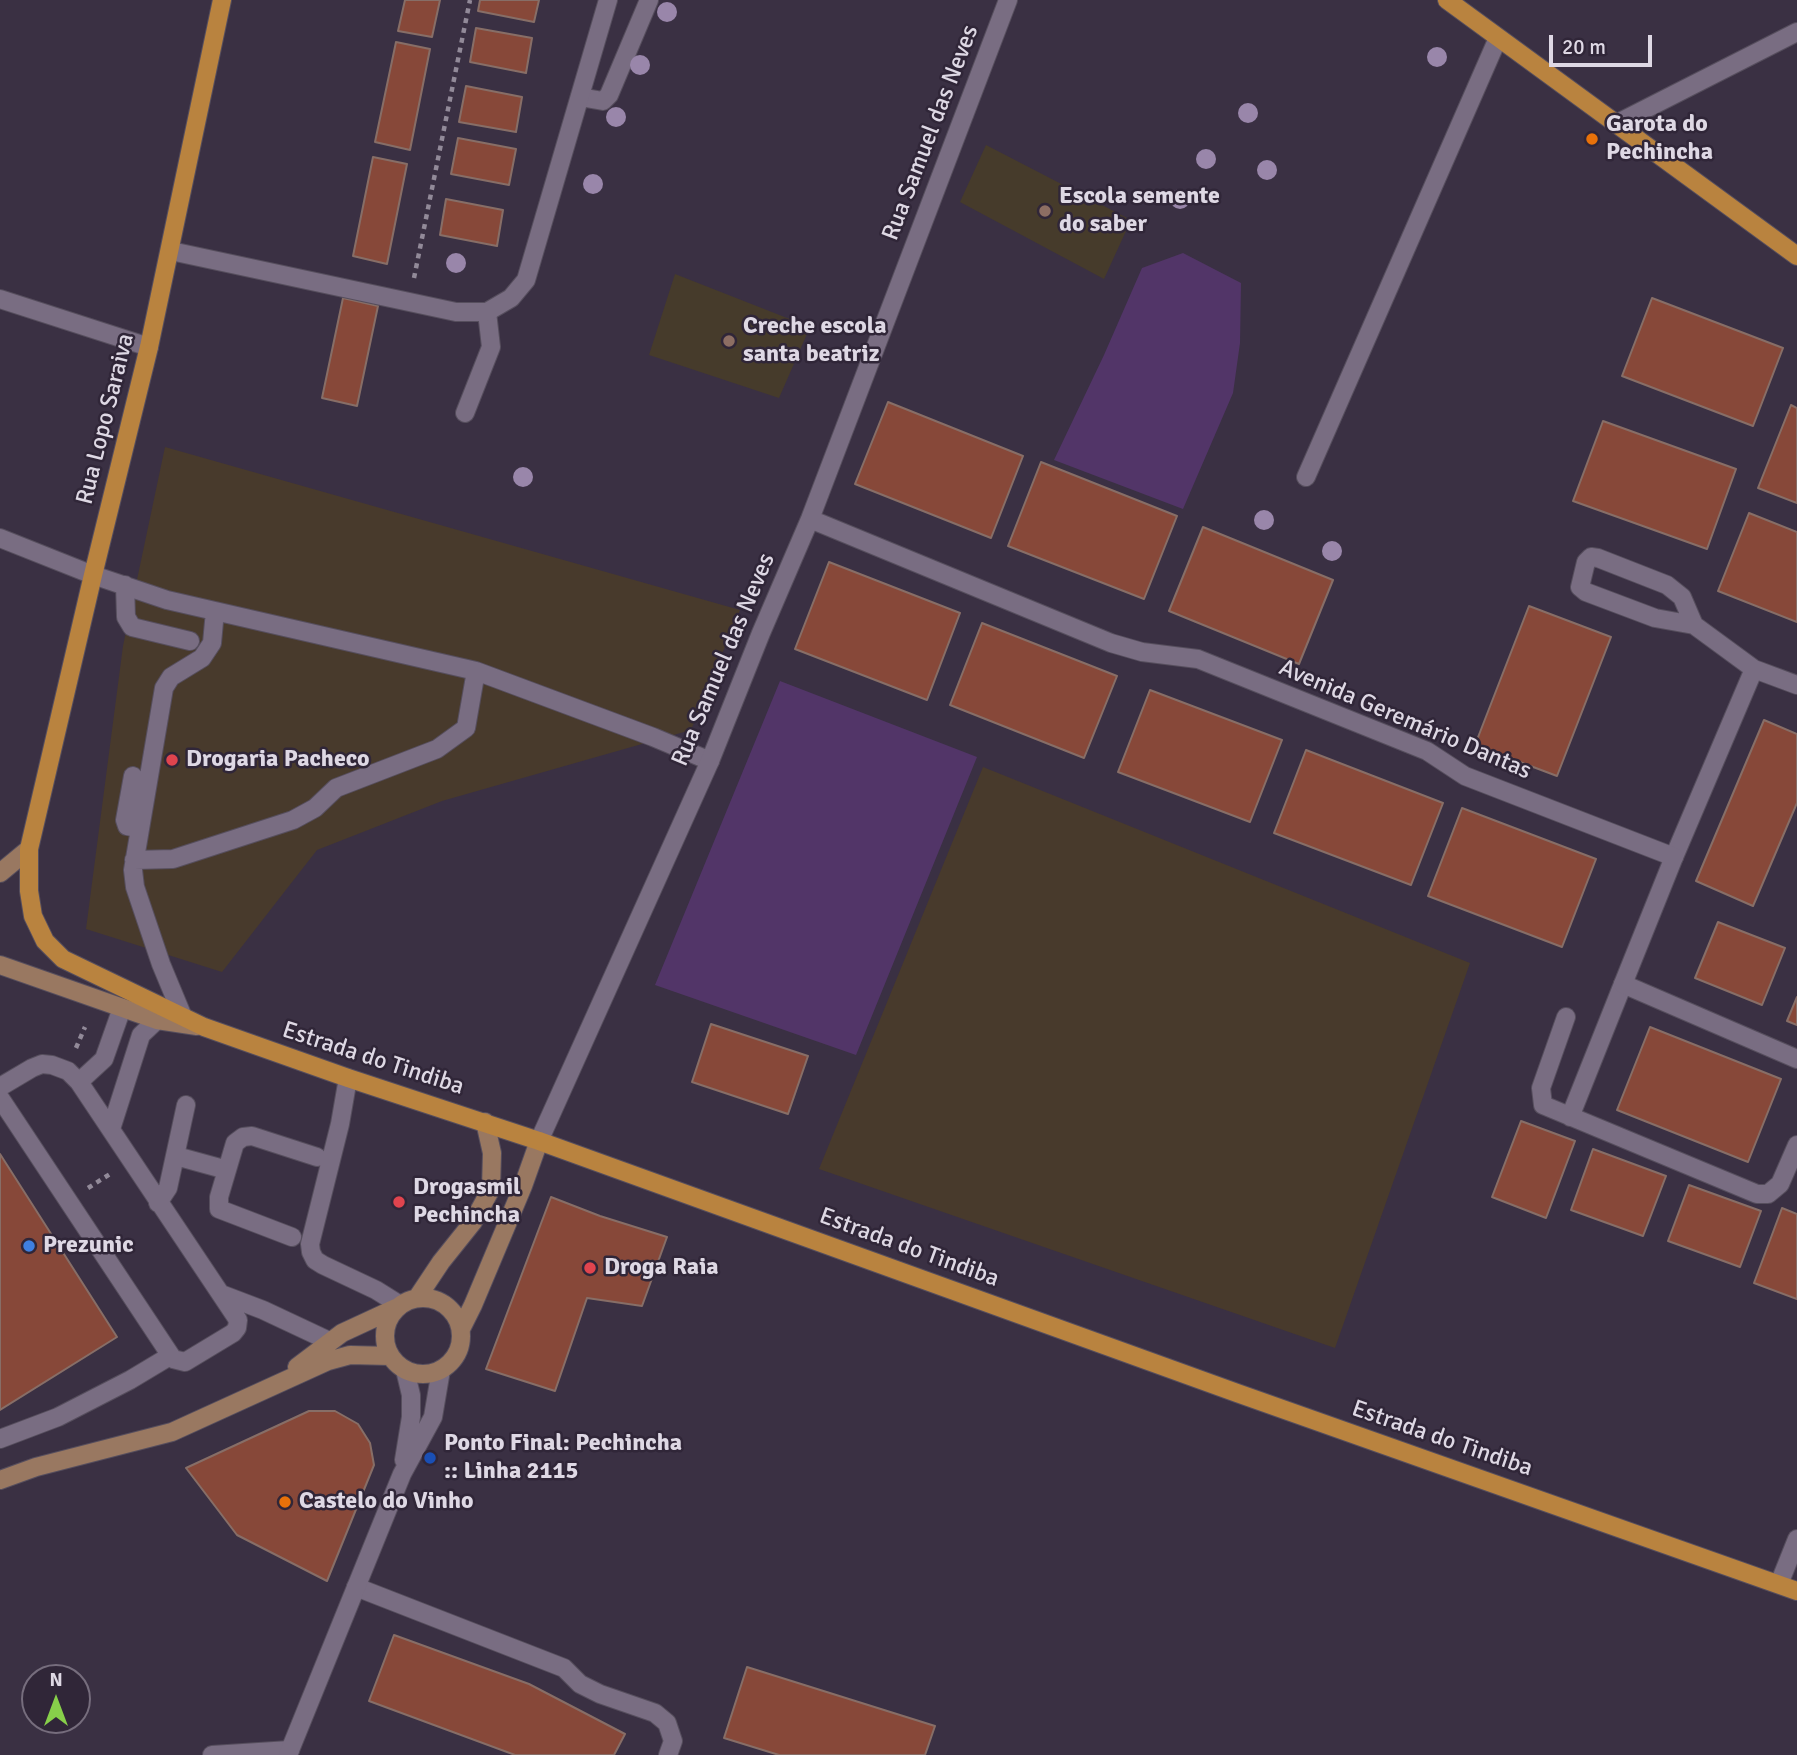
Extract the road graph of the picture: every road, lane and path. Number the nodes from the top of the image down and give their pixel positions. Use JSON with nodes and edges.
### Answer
{"nodes":[{"id":1,"x":222,"y":0,"type":"edge"},
{"id":2,"x":470,"y":0,"type":"edge"},
{"id":3,"x":608,"y":0,"type":"edge"},
{"id":4,"x":649,"y":0,"type":"edge"},
{"id":5,"x":1008,"y":0,"type":"edge"},
{"id":6,"x":1447,"y":0,"type":"edge"},
{"id":7,"x":1797,"y":32,"type":"edge"},
{"id":8,"x":1498,"y":38,"type":"junction"},
{"id":9,"x":580,"y":97,"type":"junction"},
{"id":10,"x":1616,"y":124,"type":"junction"},
{"id":11,"x":171,"y":251,"type":"junction"},
{"id":12,"x":1797,"y":257,"type":"edge"},
{"id":13,"x":0,"y":299,"type":"edge"},
{"id":14,"x":409,"y":302,"type":"junction"},
{"id":15,"x":487,"y":312,"type":"junction"},
{"id":16,"x":149,"y":347,"type":"junction"},
{"id":17,"x":464,"y":413,"type":"dead end"},
{"id":18,"x":1306,"y":477,"type":"dead end"},
{"id":19,"x":810,"y":519,"type":"junction"},
{"id":20,"x":0,"y":538,"type":"edge"},
{"id":21,"x":93,"y":575,"type":"junction"},
{"id":22,"x":125,"y":585,"type":"junction"},
{"id":23,"x":215,"y":611,"type":"junction"},
{"id":24,"x":1694,"y":625,"type":"junction"},
{"id":25,"x":190,"y":641,"type":"dead end"},
{"id":26,"x":1754,"y":669,"type":"junction"},
{"id":27,"x":476,"y":671,"type":"junction"},
{"id":28,"x":1797,"y":685,"type":"edge"},
{"id":29,"x":710,"y":761,"type":"junction"},
{"id":30,"x":133,"y":776,"type":"dead end"},
{"id":31,"x":139,"y":828,"type":"junction"},
{"id":32,"x":29,"y":849,"type":"junction"},
{"id":33,"x":1674,"y":856,"type":"junction"},
{"id":34,"x":134,"y":860,"type":"junction"},
{"id":35,"x":0,"y":873,"type":"edge"},
{"id":36,"x":0,"y":965,"type":"edge"},
{"id":37,"x":1623,"y":984,"type":"junction"},
{"id":38,"x":122,"y":1007,"type":"junction"},
{"id":39,"x":183,"y":1017,"type":"junction"},
{"id":40,"x":1566,"y":1017,"type":"dead end"},
{"id":41,"x":158,"y":1020,"type":"junction"},
{"id":42,"x":204,"y":1027,"type":"junction"},
{"id":43,"x":1797,"y":1059,"type":"edge"},
{"id":44,"x":348,"y":1079,"type":"junction"},
{"id":45,"x":79,"y":1082,"type":"junction"},
{"id":46,"x":0,"y":1087,"type":"edge"},
{"id":47,"x":0,"y":1098,"type":"edge"},
{"id":48,"x":186,"y":1105,"type":"dead end"},
{"id":49,"x":1570,"y":1116,"type":"junction"},
{"id":50,"x":485,"y":1122,"type":"junction"},
{"id":51,"x":111,"y":1129,"type":"junction"},
{"id":52,"x":539,"y":1141,"type":"junction"},
{"id":53,"x":1797,"y":1145,"type":"edge"},
{"id":54,"x":176,"y":1156,"type":"junction"},
{"id":55,"x":317,"y":1157,"type":"dead end"},
{"id":56,"x":227,"y":1170,"type":"junction"},
{"id":57,"x":159,"y":1203,"type":"junction"},
{"id":58,"x":292,"y":1237,"type":"dead end"},
{"id":59,"x":220,"y":1294,"type":"junction"},
{"id":60,"x":405,"y":1303,"type":"junction"},
{"id":61,"x":461,"y":1329,"type":"junction"},
{"id":62,"x":329,"y":1341,"type":"junction"},
{"id":63,"x":170,"y":1356,"type":"junction"},
{"id":64,"x":390,"y":1356,"type":"junction"},
{"id":65,"x":405,"y":1370,"type":"junction"},
{"id":66,"x":441,"y":1370,"type":"junction"},
{"id":67,"x":278,"y":1382,"type":"junction"},
{"id":68,"x":0,"y":1439,"type":"edge"},
{"id":69,"x":402,"y":1474,"type":"junction"},
{"id":70,"x":0,"y":1480,"type":"edge"},
{"id":71,"x":1797,"y":1539,"type":"edge"},
{"id":72,"x":1779,"y":1584,"type":"junction"},
{"id":73,"x":356,"y":1587,"type":"junction"},
{"id":74,"x":1797,"y":1591,"type":"edge"},
{"id":75,"x":289,"y":1753,"type":"edge"},
{"id":76,"x":212,"y":1755,"type":"edge"},
{"id":77,"x":668,"y":1755,"type":"edge"}],
"edges":[{"from":1,"to":11,"type":"main road","name":"Rua Lopo Saraiva"},
{"from":2,"to":14,"type":"path"},
{"from":3,"to":9,"type":"street"},
{"from":4,"to":9,"type":"street"},
{"from":5,"to":19,"type":"street","name":"Rua Samuel das Neves"},
{"from":6,"to":8,"type":"main road"},
{"from":7,"to":10,"type":"street"},
{"from":8,"to":10,"type":"main road"},
{"from":8,"to":18,"type":"street"},
{"from":9,"to":15,"type":"street"},
{"from":10,"to":12,"type":"main road"},
{"from":11,"to":14,"type":"street"},
{"from":11,"to":16,"type":"main road","name":"Rua Lopo Saraiva"},
{"from":13,"to":16,"type":"street"},
{"from":14,"to":15,"type":"street"},
{"from":15,"to":17,"type":"street"},
{"from":16,"to":21,"type":"main road","name":"Rua Lopo Saraiva"},
{"from":19,"to":29,"type":"street","name":"Rua Samuel das Neves"},
{"from":19,"to":33,"type":"street","name":"Avenida Geremário Dantas"},
{"from":20,"to":21,"type":"street"},
{"from":21,"to":22,"type":"street"},
{"from":21,"to":32,"type":"main road","name":"Rua Lopo Saraiva"},
{"from":22,"to":23,"type":"street"},
{"from":22,"to":25,"type":"street"},
{"from":23,"to":27,"type":"street"},
{"from":23,"to":31,"type":"street"},
{"from":24,"to":24,"type":"street"},
{"from":24,"to":26,"type":"street"},
{"from":26,"to":28,"type":"street"},
{"from":26,"to":33,"type":"street"},
{"from":27,"to":29,"type":"street"},
{"from":27,"to":34,"type":"street"},
{"from":29,"to":52,"type":"street","name":"Rua Samuel das Neves"},
{"from":30,"to":31,"type":"street"},
{"from":31,"to":34,"type":"street"},
{"from":32,"to":35,"type":"street"},
{"from":32,"to":39,"type":"main road","name":"Rua Lopo Saraiva"},
{"from":33,"to":37,"type":"street"},
{"from":34,"to":39,"type":"street"},
{"from":36,"to":38,"type":"street","name":"Estrada do Tindiba"},
{"from":37,"to":43,"type":"street"},
{"from":37,"to":49,"type":"street"},
{"from":38,"to":41,"type":"street","name":"Estrada do Tindiba"},
{"from":38,"to":45,"type":"street"},
{"from":39,"to":42,"type":"main road","name":"Rua Lopo Saraiva"},
{"from":40,"to":49,"type":"street"},
{"from":41,"to":42,"type":"street","name":"Estrada do Tindiba"},
{"from":41,"to":51,"type":"street"},
{"from":42,"to":44,"type":"main road","name":"Estrada do Tindiba"},
{"from":44,"to":50,"type":"main road","name":"Estrada do Tindiba"},
{"from":44,"to":60,"type":"street"},
{"from":45,"to":46,"type":"street"},
{"from":45,"to":51,"type":"street"},
{"from":47,"to":63,"type":"street"},
{"from":48,"to":54,"type":"street"},
{"from":49,"to":53,"type":"street"},
{"from":50,"to":52,"type":"main road","name":"Estrada do Tindiba"},
{"from":50,"to":60,"type":"street"},
{"from":51,"to":57,"type":"street"},
{"from":52,"to":61,"type":"street","name":"Rua Samuel das Neves"},
{"from":52,"to":72,"type":"main road","name":"Estrada do Tindiba"},
{"from":54,"to":56,"type":"street"},
{"from":54,"to":57,"type":"street"},
{"from":55,"to":56,"type":"street"},
{"from":56,"to":58,"type":"street"},
{"from":57,"to":59,"type":"street"},
{"from":59,"to":62,"type":"street"},
{"from":59,"to":63,"type":"street"},
{"from":60,"to":61,"type":"street"},
{"from":60,"to":62,"type":"street"},
{"from":60,"to":64,"type":"street"},
{"from":61,"to":66,"type":"street"},
{"from":62,"to":67,"type":"street"},
{"from":63,"to":68,"type":"street"},
{"from":64,"to":65,"type":"street"},
{"from":64,"to":67,"type":"street"},
{"from":65,"to":66,"type":"street"},
{"from":65,"to":69,"type":"street"},
{"from":66,"to":69,"type":"street"},
{"from":67,"to":70,"type":"street"},
{"from":69,"to":73,"type":"street"},
{"from":71,"to":72,"type":"street"},
{"from":72,"to":74,"type":"main road","name":"Estrada do Tindiba"},
{"from":73,"to":75,"type":"street"},
{"from":73,"to":77,"type":"street"},
{"from":75,"to":76,"type":"street"}]}
